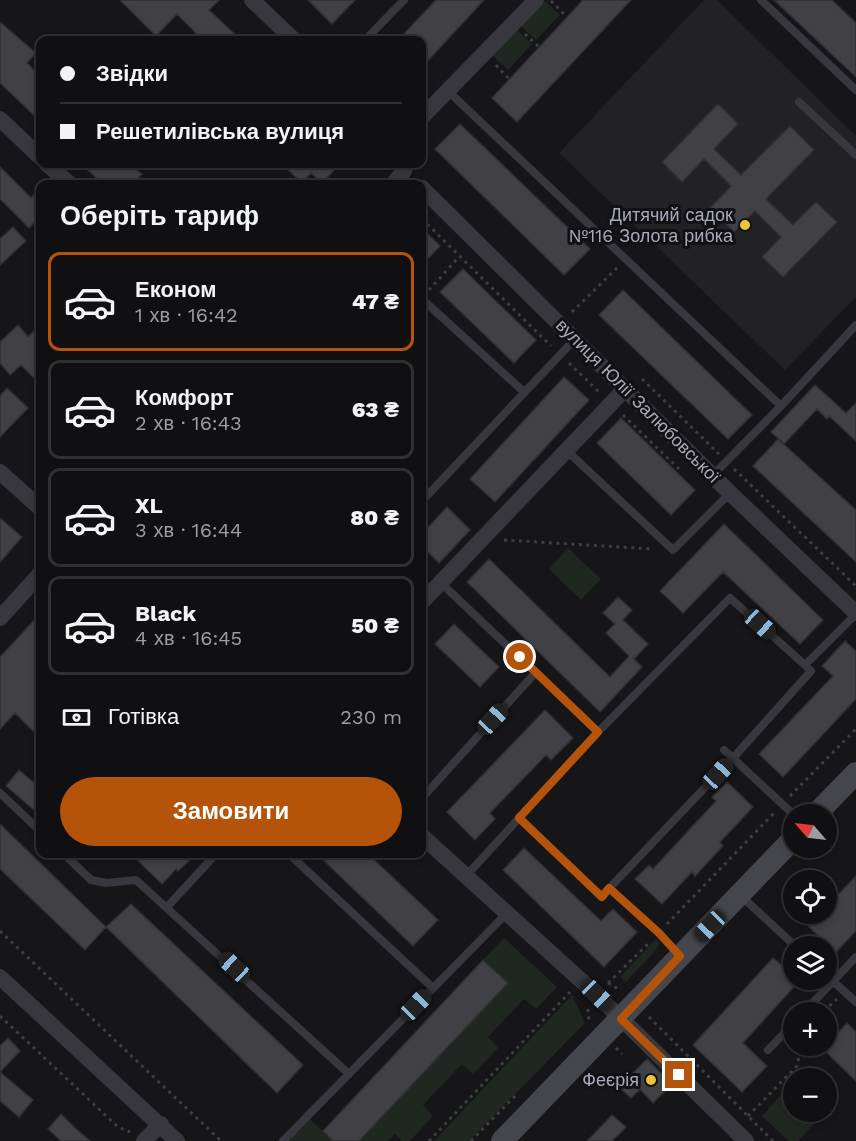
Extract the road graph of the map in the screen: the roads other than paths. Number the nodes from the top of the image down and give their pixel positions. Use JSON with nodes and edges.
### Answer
{"nodes":[{"id":1,"x":252,"y":0,"type":"edge"},
{"id":2,"x":404,"y":0,"type":"edge"},
{"id":3,"x":536,"y":0,"type":"edge"},
{"id":4,"x":761,"y":0,"type":"edge"},
{"id":5,"x":290,"y":36,"type":"edge"},
{"id":6,"x":369,"y":36,"type":"edge"},
{"id":7,"x":856,"y":90,"type":"edge"},
{"id":8,"x":448,"y":91,"type":"junction"},
{"id":9,"x":800,"y":102,"type":"dead end"},
{"id":10,"x":426,"y":113,"type":"edge"},
{"id":11,"x":0,"y":119,"type":"edge"},
{"id":12,"x":36,"y":153,"type":"edge"},
{"id":13,"x":856,"y":155,"type":"edge"},
{"id":14,"x":52,"y":168,"type":"edge"},
{"id":15,"x":406,"y":168,"type":"edge"},
{"id":16,"x":65,"y":180,"type":"edge"},
{"id":17,"x":415,"y":180,"type":"edge"},
{"id":18,"x":426,"y":192,"type":"edge"},
{"id":19,"x":426,"y":302,"type":"edge"},
{"id":20,"x":856,"y":325,"type":"edge"},
{"id":21,"x":575,"y":339,"type":"junction"},
{"id":22,"x":625,"y":389,"type":"junction"},
{"id":23,"x":524,"y":392,"type":"junction"},
{"id":24,"x":781,"y":406,"type":"junction"},
{"id":25,"x":566,"y":450,"type":"junction"},
{"id":26,"x":0,"y":472,"type":"edge"},
{"id":27,"x":712,"y":476,"type":"junction"},
{"id":28,"x":730,"y":493,"type":"junction"},
{"id":29,"x":426,"y":497,"type":"edge"},
{"id":30,"x":36,"y":504,"type":"edge"},
{"id":31,"x":36,"y":578,"type":"edge"},
{"id":32,"x":440,"y":582,"type":"junction"},
{"id":33,"x":426,"y":598,"type":"edge"},
{"id":34,"x":856,"y":613,"type":"edge"},
{"id":35,"x":0,"y":618,"type":"edge"},
{"id":36,"x":805,"y":665,"type":"junction"},
{"id":37,"x":536,"y":672,"type":"junction"},
{"id":38,"x":598,"y":732,"type":"junction"},
{"id":39,"x":724,"y":750,"type":"dead end"},
{"id":40,"x":732,"y":758,"type":"junction"},
{"id":41,"x":856,"y":773,"type":"edge"},
{"id":42,"x":0,"y":793,"type":"edge"},
{"id":43,"x":426,"y":794,"type":"edge"},
{"id":44,"x":826,"y":804,"type":"edge"},
{"id":45,"x":783,"y":806,"type":"edge"},
{"id":46,"x":519,"y":818,"type":"junction"},
{"id":47,"x":36,"y":827,"type":"edge"},
{"id":48,"x":426,"y":840,"type":"edge"},
{"id":49,"x":783,"y":850,"type":"edge"},
{"id":50,"x":68,"y":858,"type":"edge"},
{"id":51,"x":212,"y":858,"type":"edge"},
{"id":52,"x":293,"y":858,"type":"edge"},
{"id":53,"x":466,"y":876,"type":"junction"},
{"id":54,"x":609,"y":888,"type":"junction"},
{"id":55,"x":740,"y":895,"type":"junction"},
{"id":56,"x":168,"y":906,"type":"junction"},
{"id":57,"x":506,"y":914,"type":"junction"},
{"id":58,"x":784,"y":936,"type":"edge"},
{"id":59,"x":680,"y":956,"type":"junction"},
{"id":60,"x":856,"y":957,"type":"edge"},
{"id":61,"x":837,"y":972,"type":"edge"},
{"id":62,"x":0,"y":977,"type":"edge"},
{"id":63,"x":837,"y":985,"type":"edge"},
{"id":64,"x":433,"y":988,"type":"junction"},
{"id":65,"x":821,"y":990,"type":"edge"},
{"id":66,"x":812,"y":1002,"type":"edge"},
{"id":67,"x":856,"y":1002,"type":"edge"},
{"id":68,"x":621,"y":1019,"type":"junction"},
{"id":69,"x":783,"y":1034,"type":"edge"},
{"id":70,"x":768,"y":1050,"type":"dead end"},
{"id":71,"x":349,"y":1074,"type":"junction"},
{"id":72,"x":160,"y":1124,"type":"junction"},
{"id":73,"x":146,"y":1139,"type":"edge"},
{"id":74,"x":177,"y":1141,"type":"edge"},
{"id":75,"x":283,"y":1141,"type":"edge"},
{"id":76,"x":502,"y":1141,"type":"edge"},
{"id":77,"x":746,"y":1141,"type":"edge"}],
"edges":[{"from":1,"to":5,"type":"street"},
{"from":2,"to":6,"type":"lane"},
{"from":3,"to":8,"type":"street"},
{"from":4,"to":7,"type":"lane"},
{"from":8,"to":10,"type":"street"},
{"from":8,"to":24,"type":"lane"},
{"from":9,"to":13,"type":"lane"},
{"from":11,"to":12,"type":"street"},
{"from":14,"to":16,"type":"street"},
{"from":15,"to":17,"type":"street"},
{"from":18,"to":21,"type":"street","name":"вулиця Юлії Залюбовської"},
{"from":19,"to":23,"type":"lane"},
{"from":20,"to":24,"type":"lane"},
{"from":21,"to":22,"type":"street","name":"вулиця Юлії Залюбовської"},
{"from":21,"to":23,"type":"lane"},
{"from":22,"to":25,"type":"street"},
{"from":22,"to":27,"type":"street","name":"вулиця Юлії Залюбовської"},
{"from":23,"to":29,"type":"lane"},
{"from":24,"to":27,"type":"lane"},
{"from":25,"to":28,"type":"lane"},
{"from":25,"to":32,"type":"street"},
{"from":26,"to":30,"type":"street"},
{"from":27,"to":28,"type":"street","name":"вулиця Юлії Залюбовської"},
{"from":28,"to":34,"type":"street","name":"вулиця Юлії Залюбовської"},
{"from":31,"to":35,"type":"street"},
{"from":32,"to":33,"type":"street"},
{"from":32,"to":37,"type":"lane"},
{"from":34,"to":36,"type":"lane"},
{"from":36,"to":38,"type":"lane"},
{"from":36,"to":40,"type":"lane"},
{"from":37,"to":38,"type":"lane"},
{"from":37,"to":43,"type":"lane"},
{"from":38,"to":46,"type":"lane"},
{"from":39,"to":40,"type":"lane"},
{"from":40,"to":45,"type":"lane"},
{"from":40,"to":54,"type":"lane"},
{"from":41,"to":44,"type":"main road"},
{"from":42,"to":47,"type":"lane"},
{"from":46,"to":53,"type":"lane"},
{"from":46,"to":54,"type":"lane"},
{"from":48,"to":53,"type":"street"},
{"from":49,"to":55,"type":"main road"},
{"from":50,"to":56,"type":"lane"},
{"from":51,"to":56,"type":"lane"},
{"from":52,"to":64,"type":"lane"},
{"from":53,"to":57,"type":"street"},
{"from":54,"to":59,"type":"lane"},
{"from":55,"to":58,"type":"lane"},
{"from":55,"to":59,"type":"main road"},
{"from":56,"to":71,"type":"lane"},
{"from":57,"to":64,"type":"lane"},
{"from":57,"to":68,"type":"street"},
{"from":59,"to":68,"type":"main road"},
{"from":60,"to":61,"type":"lane"},
{"from":62,"to":72,"type":"street"},
{"from":63,"to":67,"type":"lane"},
{"from":64,"to":71,"type":"lane"},
{"from":65,"to":66,"type":"lane"},
{"from":68,"to":76,"type":"main road"},
{"from":68,"to":77,"type":"street"},
{"from":69,"to":70,"type":"lane"},
{"from":71,"to":75,"type":"lane"},
{"from":72,"to":73,"type":"street"},
{"from":72,"to":74,"type":"street"}]}
